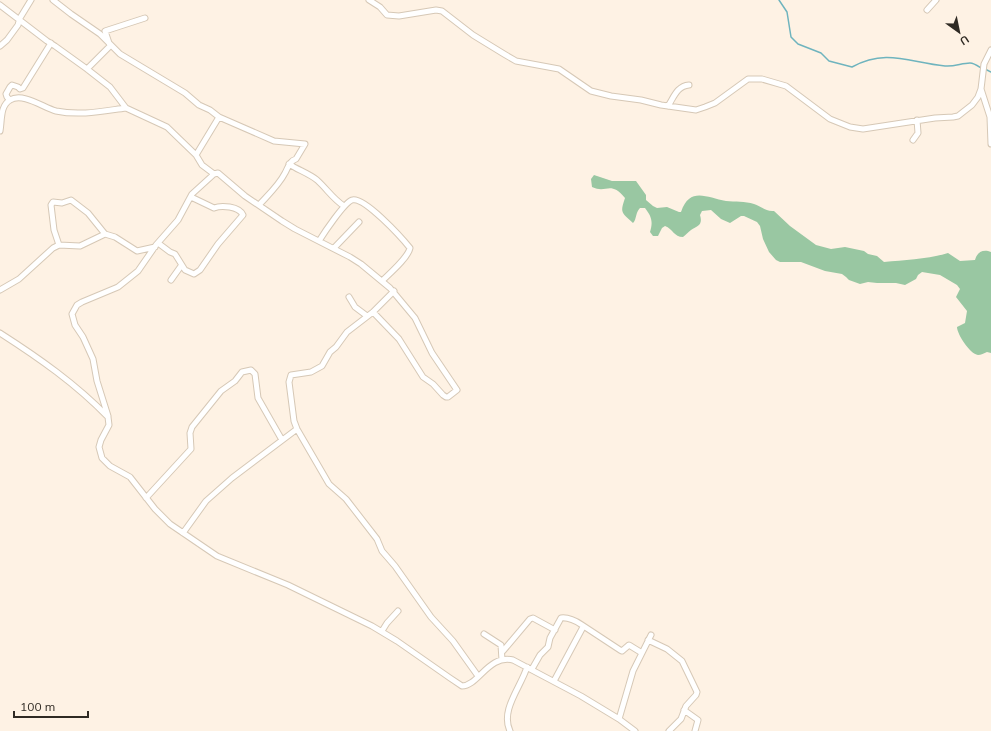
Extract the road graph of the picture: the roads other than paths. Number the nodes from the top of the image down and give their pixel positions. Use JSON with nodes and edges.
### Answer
{"nodes":[{"id":1,"x":31,"y":0,"type":"edge"},
{"id":2,"x":53,"y":0,"type":"edge"},
{"id":3,"x":371,"y":0,"type":"edge"},
{"id":4,"x":936,"y":0,"type":"edge"},
{"id":5,"x":0,"y":5,"type":"edge"},
{"id":6,"x":927,"y":10,"type":"dead end"},
{"id":7,"x":145,"y":18,"type":"dead end"},
{"id":8,"x":19,"y":20,"type":"junction"},
{"id":9,"x":51,"y":43,"type":"junction"},
{"id":10,"x":0,"y":46,"type":"edge"},
{"id":11,"x":110,"y":46,"type":"junction"},
{"id":12,"x":991,"y":50,"type":"edge"},
{"id":13,"x":87,"y":69,"type":"junction"},
{"id":14,"x":689,"y":85,"type":"dead end"},
{"id":15,"x":981,"y":89,"type":"junction"},
{"id":16,"x":10,"y":100,"type":"junction"},
{"id":17,"x":668,"y":106,"type":"junction"},
{"id":18,"x":126,"y":108,"type":"junction"},
{"id":19,"x":219,"y":117,"type":"junction"},
{"id":20,"x":917,"y":120,"type":"junction"},
{"id":21,"x":0,"y":130,"type":"edge"},
{"id":22,"x":913,"y":140,"type":"dead end"},
{"id":23,"x":991,"y":144,"type":"edge"},
{"id":24,"x":196,"y":155,"type":"junction"},
{"id":25,"x":289,"y":164,"type":"junction"},
{"id":26,"x":214,"y":174,"type":"junction"},
{"id":27,"x":191,"y":196,"type":"junction"},
{"id":28,"x":259,"y":205,"type":"junction"},
{"id":29,"x":344,"y":206,"type":"junction"},
{"id":30,"x":359,"y":222,"type":"dead end"},
{"id":31,"x":105,"y":234,"type":"junction"},
{"id":32,"x":319,"y":241,"type":"junction"},
{"id":33,"x":59,"y":245,"type":"junction"},
{"id":34,"x":156,"y":245,"type":"junction"},
{"id":35,"x":334,"y":248,"type":"junction"},
{"id":36,"x":181,"y":266,"type":"junction"},
{"id":37,"x":171,"y":280,"type":"dead end"},
{"id":38,"x":382,"y":281,"type":"junction"},
{"id":39,"x":0,"y":290,"type":"edge"},
{"id":40,"x":394,"y":291,"type":"junction"},
{"id":41,"x":349,"y":297,"type":"dead end"},
{"id":42,"x":373,"y":312,"type":"junction"},
{"id":43,"x":367,"y":316,"type":"junction"},
{"id":44,"x":0,"y":333,"type":"edge"},
{"id":45,"x":108,"y":417,"type":"junction"},
{"id":46,"x":297,"y":429,"type":"junction"},
{"id":47,"x":282,"y":440,"type":"junction"},
{"id":48,"x":146,"y":498,"type":"junction"},
{"id":49,"x":183,"y":533,"type":"junction"},
{"id":50,"x":398,"y":611,"type":"dead end"},
{"id":51,"x":582,"y":625,"type":"junction"},
{"id":52,"x":555,"y":630,"type":"junction"},
{"id":53,"x":382,"y":631,"type":"junction"},
{"id":54,"x":484,"y":634,"type":"dead end"},
{"id":55,"x":503,"y":651,"type":"junction"},
{"id":56,"x":642,"y":653,"type":"junction"},
{"id":57,"x":502,"y":660,"type":"junction"},
{"id":58,"x":527,"y":666,"type":"junction"},
{"id":59,"x":532,"y":670,"type":"junction"},
{"id":60,"x":478,"y":676,"type":"junction"},
{"id":61,"x":554,"y":681,"type":"junction"},
{"id":62,"x":684,"y":710,"type":"junction"},
{"id":63,"x":619,"y":719,"type":"junction"},
{"id":64,"x":510,"y":731,"type":"edge"},
{"id":65,"x":635,"y":731,"type":"edge"},
{"id":66,"x":670,"y":731,"type":"edge"},
{"id":67,"x":695,"y":731,"type":"edge"}],
"edges":[{"from":1,"to":8,"type":"street"},
{"from":2,"to":11,"type":"street"},
{"from":3,"to":17,"type":"street"},
{"from":4,"to":6,"type":"street"},
{"from":5,"to":8,"type":"street"},
{"from":7,"to":11,"type":"street"},
{"from":8,"to":9,"type":"street"},
{"from":8,"to":10,"type":"street"},
{"from":9,"to":13,"type":"street"},
{"from":9,"to":16,"type":"street"},
{"from":11,"to":13,"type":"street"},
{"from":11,"to":19,"type":"street"},
{"from":12,"to":15,"type":"street"},
{"from":13,"to":18,"type":"street"},
{"from":14,"to":17,"type":"street"},
{"from":15,"to":20,"type":"street"},
{"from":15,"to":23,"type":"street"},
{"from":16,"to":18,"type":"street"},
{"from":16,"to":21,"type":"street"},
{"from":17,"to":20,"type":"street"},
{"from":18,"to":24,"type":"street"},
{"from":19,"to":24,"type":"street"},
{"from":19,"to":25,"type":"street"},
{"from":20,"to":22,"type":"street"},
{"from":24,"to":26,"type":"street"},
{"from":25,"to":28,"type":"street"},
{"from":25,"to":29,"type":"street"},
{"from":26,"to":27,"type":"street"},
{"from":26,"to":28,"type":"street"},
{"from":27,"to":34,"type":"street"},
{"from":27,"to":36,"type":"street"},
{"from":28,"to":32,"type":"street"},
{"from":29,"to":32,"type":"street"},
{"from":29,"to":38,"type":"street"},
{"from":30,"to":35,"type":"street"},
{"from":31,"to":33,"type":"street"},
{"from":31,"to":33,"type":"street"},
{"from":31,"to":34,"type":"street"},
{"from":32,"to":35,"type":"street"},
{"from":33,"to":39,"type":"street"},
{"from":34,"to":36,"type":"street"},
{"from":34,"to":45,"type":"street"},
{"from":35,"to":38,"type":"street"},
{"from":36,"to":37,"type":"street"},
{"from":38,"to":40,"type":"street"},
{"from":40,"to":42,"type":"street"},
{"from":40,"to":42,"type":"street"},
{"from":41,"to":43,"type":"street"},
{"from":42,"to":43,"type":"street"},
{"from":43,"to":46,"type":"street"},
{"from":44,"to":45,"type":"street"},
{"from":45,"to":48,"type":"street"},
{"from":46,"to":47,"type":"street"},
{"from":46,"to":60,"type":"street"},
{"from":47,"to":48,"type":"street"},
{"from":47,"to":49,"type":"street"},
{"from":48,"to":49,"type":"street"},
{"from":49,"to":53,"type":"street"},
{"from":50,"to":53,"type":"street"},
{"from":51,"to":52,"type":"street"},
{"from":51,"to":56,"type":"street"},
{"from":51,"to":61,"type":"street"},
{"from":52,"to":55,"type":"street"},
{"from":52,"to":59,"type":"street"},
{"from":53,"to":60,"type":"street"},
{"from":54,"to":55,"type":"street"},
{"from":55,"to":57,"type":"street"},
{"from":56,"to":62,"type":"street"},
{"from":56,"to":63,"type":"street"},
{"from":57,"to":58,"type":"street"},
{"from":57,"to":60,"type":"street"},
{"from":58,"to":59,"type":"street"},
{"from":58,"to":64,"type":"street"},
{"from":59,"to":61,"type":"street"},
{"from":61,"to":63,"type":"street"},
{"from":62,"to":66,"type":"street"},
{"from":62,"to":67,"type":"street"},
{"from":63,"to":65,"type":"street"}]}
